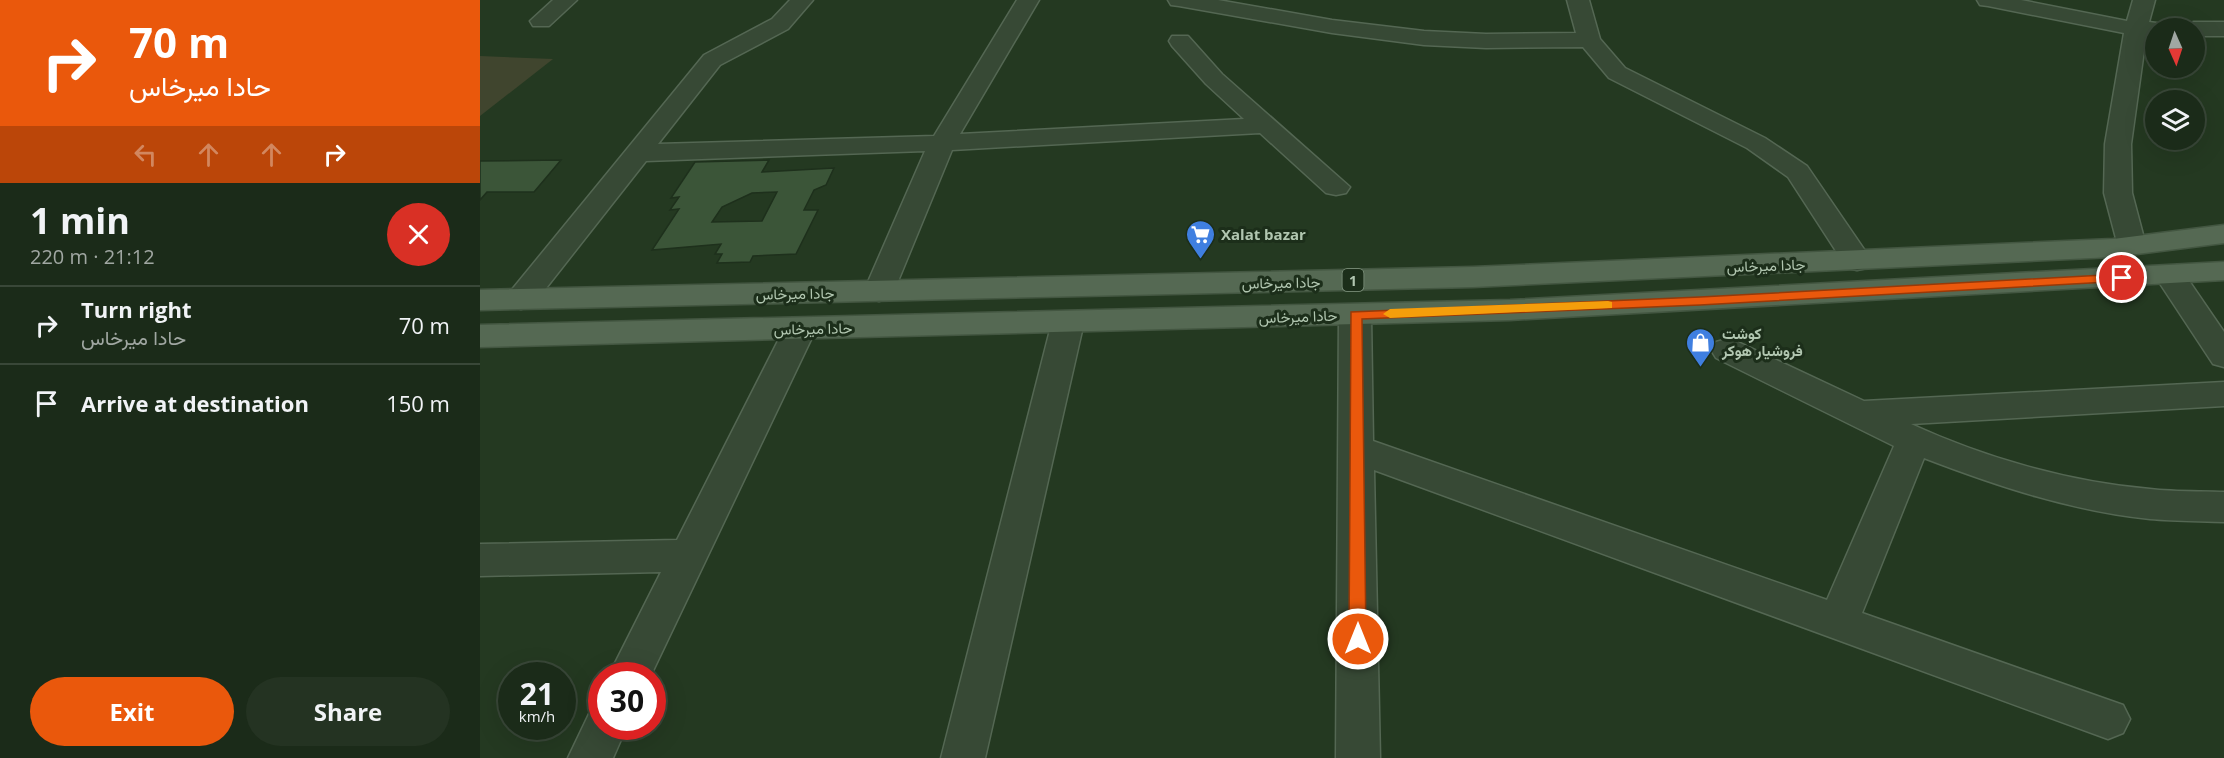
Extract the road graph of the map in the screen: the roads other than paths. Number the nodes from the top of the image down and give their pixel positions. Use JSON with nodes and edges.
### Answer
{"nodes":[{"id":1,"x":566,"y":0,"type":"edge"},
{"id":2,"x":802,"y":0,"type":"edge"},
{"id":3,"x":1028,"y":0,"type":"edge"},
{"id":4,"x":1179,"y":0,"type":"edge"},
{"id":5,"x":1578,"y":0,"type":"edge"},
{"id":6,"x":1988,"y":0,"type":"edge"},
{"id":7,"x":2144,"y":0,"type":"edge"},
{"id":8,"x":2145,"y":18,"type":"edge"},
{"id":9,"x":541,"y":21,"type":"dead end"},
{"id":10,"x":2145,"y":29,"type":"edge"},
{"id":11,"x":2205,"y":29,"type":"edge"},
{"id":12,"x":2224,"y":29,"type":"edge"},
{"id":13,"x":2145,"y":33,"type":"edge"},
{"id":14,"x":1589,"y":40,"type":"junction"},
{"id":15,"x":1179,"y":41,"type":"dead end"},
{"id":16,"x":1268,"y":125,"type":"junction"},
{"id":17,"x":942,"y":143,"type":"junction"},
{"id":18,"x":638,"y":153,"type":"junction"},
{"id":19,"x":1336,"y":187,"type":"dead end"},
{"id":20,"x":2224,"y":234,"type":"edge"},
{"id":21,"x":2132,"y":246,"type":"junction"},
{"id":22,"x":1857,"y":261,"type":"junction"},
{"id":23,"x":2224,"y":272,"type":"edge"},
{"id":24,"x":2170,"y":276,"type":"junction"},
{"id":25,"x":879,"y":291,"type":"junction"},
{"id":26,"x":521,"y":299,"type":"junction"},
{"id":27,"x":480,"y":300,"type":"edge"},
{"id":28,"x":1355,"y":315,"type":"junction"},
{"id":29,"x":1068,"y":322,"type":"junction"},
{"id":30,"x":800,"y":329,"type":"junction"},
{"id":31,"x":480,"y":336,"type":"edge"},
{"id":32,"x":1727,"y":350,"type":"dead end"},
{"id":33,"x":2224,"y":356,"type":"edge"},
{"id":34,"x":2224,"y":394,"type":"edge"},
{"id":35,"x":1862,"y":414,"type":"junction"},
{"id":36,"x":1914,"y":440,"type":"junction"},
{"id":37,"x":1356,"y":449,"type":"junction"},
{"id":38,"x":2224,"y":507,"type":"edge"},
{"id":39,"x":688,"y":556,"type":"junction"},
{"id":40,"x":480,"y":560,"type":"edge"},
{"id":41,"x":1838,"y":622,"type":"junction"},
{"id":42,"x":636,"y":662,"type":"edge"},
{"id":43,"x":2108,"y":719,"type":"dead end"},
{"id":44,"x":598,"y":740,"type":"edge"},
{"id":45,"x":590,"y":758,"type":"edge"},
{"id":46,"x":963,"y":758,"type":"edge"},
{"id":47,"x":1358,"y":758,"type":"edge"}],
"edges":[{"from":1,"to":9,"type":"street"},
{"from":2,"to":18,"type":"street"},
{"from":3,"to":17,"type":"street"},
{"from":4,"to":14,"type":"street"},
{"from":5,"to":14,"type":"street"},
{"from":6,"to":10,"type":"street"},
{"from":7,"to":8,"type":"street"},
{"from":11,"to":12,"type":"street"},
{"from":13,"to":21,"type":"street"},
{"from":14,"to":22,"type":"street"},
{"from":15,"to":16,"type":"street"},
{"from":16,"to":17,"type":"street"},
{"from":16,"to":19,"type":"street"},
{"from":17,"to":18,"type":"street"},
{"from":17,"to":25,"type":"street"},
{"from":18,"to":26,"type":"street"},
{"from":20,"to":21,"type":"main road","name":"جادا ميرخاس","number":"1"},
{"from":21,"to":22,"type":"main road","name":"جادا ميرخاس","number":"1"},
{"from":22,"to":25,"type":"main road","name":"جادا ميرخاس","number":"1"},
{"from":23,"to":24,"type":"main road","name":"حادا ميرخاس"},
{"from":24,"to":28,"type":"main road","name":"حادا ميرخاس"},
{"from":24,"to":33,"type":"street"},
{"from":25,"to":26,"type":"main road","name":"جادا ميرخاس","number":"1"},
{"from":26,"to":27,"type":"main road","name":"جادا ميرخاس","number":"1"},
{"from":28,"to":29,"type":"main road","name":"حادا ميرخاس"},
{"from":28,"to":37,"type":"street"},
{"from":29,"to":30,"type":"main road","name":"حادا ميرخاس"},
{"from":29,"to":46,"type":"street"},
{"from":30,"to":31,"type":"main road","name":"حادا ميرخاس"},
{"from":30,"to":39,"type":"street"},
{"from":32,"to":35,"type":"street"},
{"from":34,"to":35,"type":"street"},
{"from":35,"to":36,"type":"street"},
{"from":36,"to":38,"type":"street"},
{"from":36,"to":41,"type":"street"},
{"from":37,"to":41,"type":"street"},
{"from":37,"to":47,"type":"street"},
{"from":39,"to":40,"type":"street"},
{"from":39,"to":42,"type":"street"},
{"from":41,"to":43,"type":"street"},
{"from":44,"to":45,"type":"street"}]}
